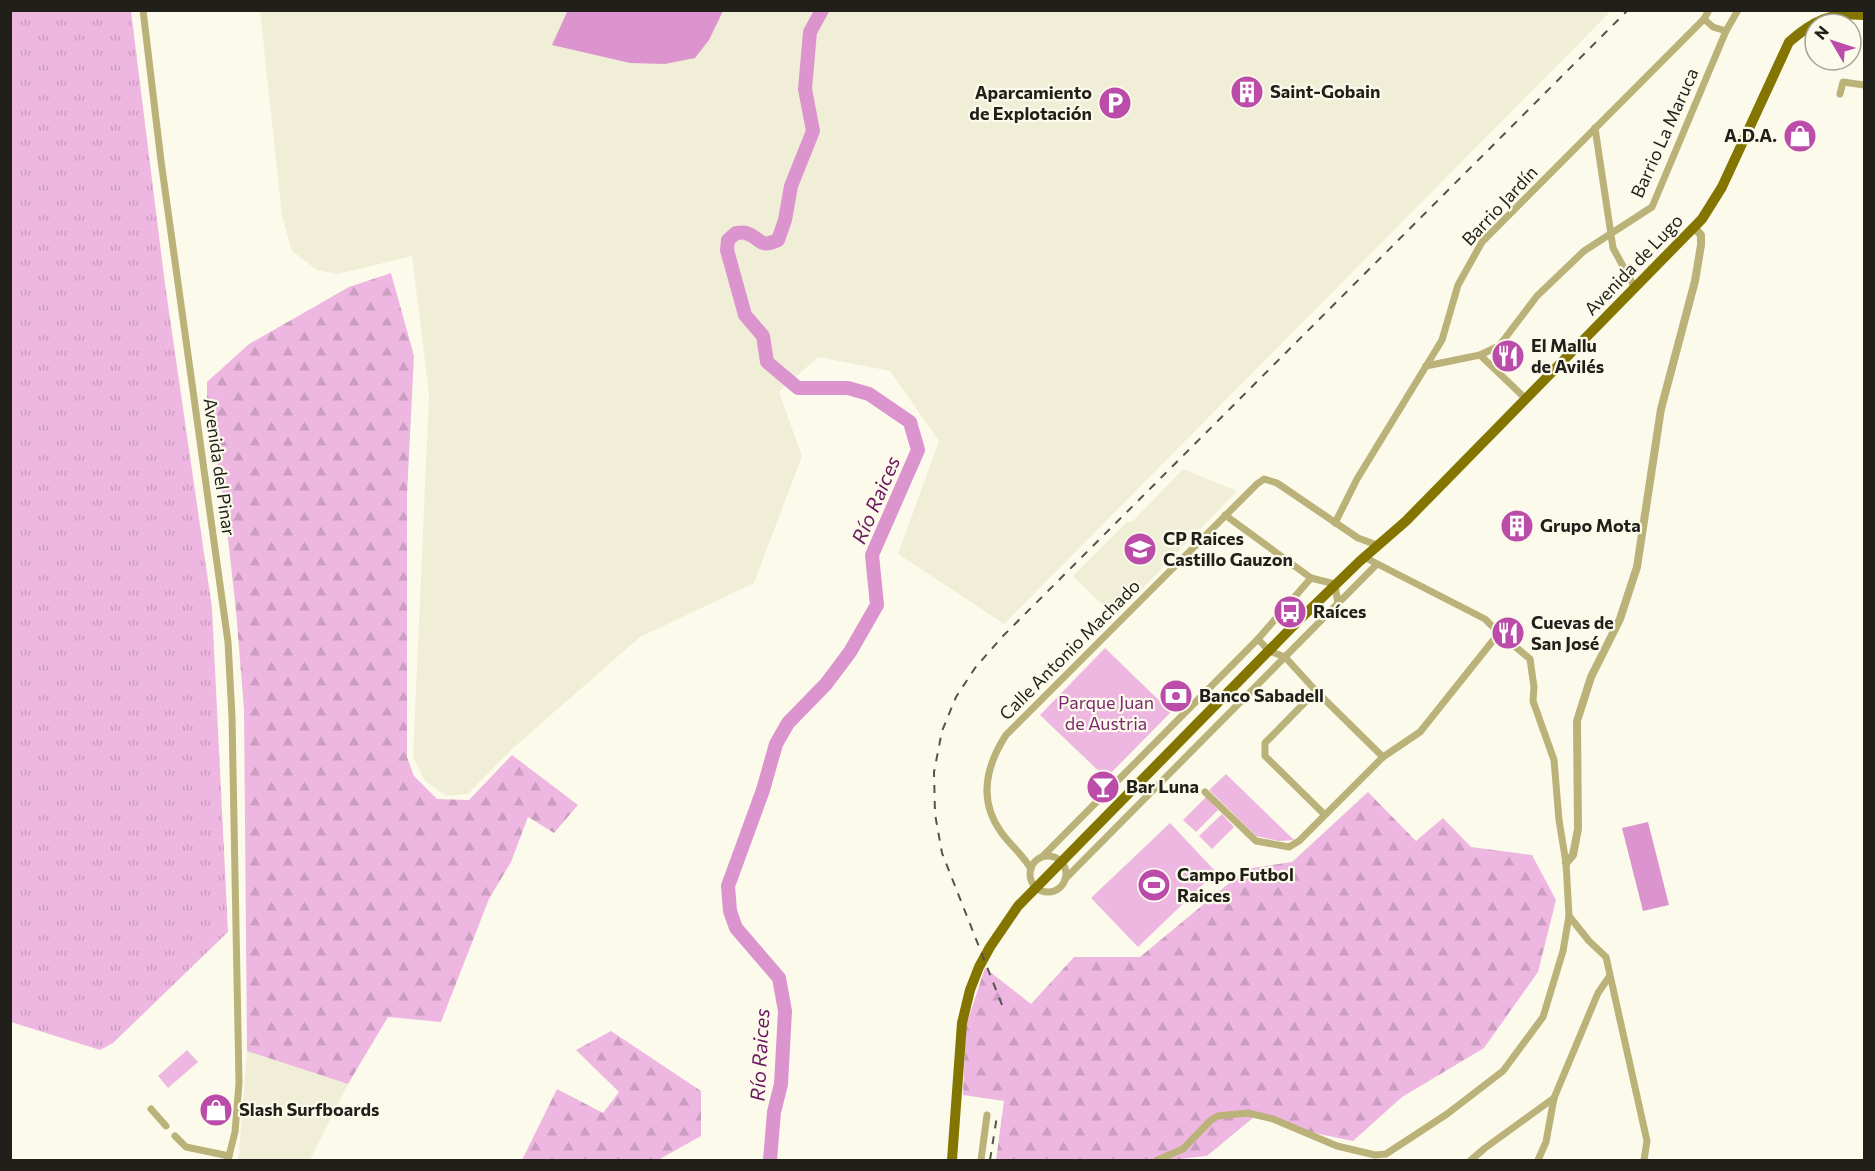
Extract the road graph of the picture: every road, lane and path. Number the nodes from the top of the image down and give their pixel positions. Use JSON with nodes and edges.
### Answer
{"nodes":[{"id":1,"x":143,"y":10,"type":"edge"},
{"id":2,"x":1709,"y":10,"type":"edge"},
{"id":3,"x":1738,"y":10,"type":"edge"},
{"id":4,"x":1864,"y":15,"type":"edge"},
{"id":5,"x":1704,"y":19,"type":"junction"},
{"id":6,"x":1726,"y":31,"type":"junction"},
{"id":7,"x":1864,"y":85,"type":"edge"},
{"id":8,"x":1840,"y":94,"type":"dead end"},
{"id":9,"x":1595,"y":128,"type":"junction"},
{"id":10,"x":1694,"y":227,"type":"junction"},
{"id":11,"x":1611,"y":232,"type":"junction"},
{"id":12,"x":1635,"y":288,"type":"junction"},
{"id":13,"x":1480,"y":355,"type":"junction"},
{"id":14,"x":1426,"y":366,"type":"junction"},
{"id":15,"x":1526,"y":399,"type":"junction"},
{"id":16,"x":1225,"y":516,"type":"junction"},
{"id":17,"x":1335,"y":523,"type":"junction"},
{"id":18,"x":1377,"y":545,"type":"junction"},
{"id":19,"x":1364,"y":558,"type":"junction"},
{"id":20,"x":1376,"y":565,"type":"junction"},
{"id":21,"x":1311,"y":578,"type":"junction"},
{"id":22,"x":1335,"y":584,"type":"junction"},
{"id":23,"x":1338,"y":604,"type":"junction"},
{"id":24,"x":1499,"y":633,"type":"junction"},
{"id":25,"x":1258,"y":639,"type":"junction"},
{"id":26,"x":1269,"y":651,"type":"junction"},
{"id":27,"x":1285,"y":657,"type":"junction"},
{"id":28,"x":1316,"y":692,"type":"junction"},
{"id":29,"x":1383,"y":757,"type":"junction"},
{"id":30,"x":1205,"y":792,"type":"dead end"},
{"id":31,"x":1324,"y":814,"type":"junction"},
{"id":32,"x":1043,"y":856,"type":"junction"},
{"id":33,"x":1061,"y":862,"type":"junction"},
{"id":34,"x":1566,"y":863,"type":"junction"},
{"id":35,"x":1031,"y":869,"type":"junction"},
{"id":36,"x":1065,"y":879,"type":"junction"},
{"id":37,"x":1036,"y":887,"type":"junction"},
{"id":38,"x":1569,"y":916,"type":"junction"},
{"id":39,"x":1609,"y":977,"type":"junction"},
{"id":40,"x":1554,"y":1098,"type":"junction"},
{"id":41,"x":152,"y":1109,"type":"dead end"},
{"id":42,"x":987,"y":1115,"type":"dead end"},
{"id":43,"x":166,"y":1126,"type":"dead end"},
{"id":44,"x":175,"y":1136,"type":"dead end"},
{"id":45,"x":229,"y":1158,"type":"edge"},
{"id":46,"x":952,"y":1161,"type":"edge"},
{"id":47,"x":981,"y":1161,"type":"edge"},
{"id":48,"x":1157,"y":1161,"type":"edge"},
{"id":49,"x":1471,"y":1161,"type":"edge"},
{"id":50,"x":1538,"y":1161,"type":"edge"},
{"id":51,"x":1644,"y":1161,"type":"edge"}],
"edges":[{"from":1,"to":45,"type":"street","name":"Avenida del Pinar"},
{"from":2,"to":5,"type":"street","name":"Barrio Jardín"},
{"from":3,"to":6,"type":"street","name":"Barrio La Maruca"},
{"from":4,"to":10,"type":"main road","name":"Avenida de Lugo"},
{"from":5,"to":6,"type":"street"},
{"from":5,"to":9,"type":"street","name":"Barrio Jardín"},
{"from":6,"to":11,"type":"street","name":"Barrio La Maruca"},
{"from":7,"to":8,"type":"street"},
{"from":9,"to":11,"type":"street"},
{"from":9,"to":14,"type":"street","name":"Barrio Jardín"},
{"from":10,"to":12,"type":"main road","name":"Avenida de Lugo"},
{"from":10,"to":34,"type":"street"},
{"from":11,"to":12,"type":"street"},
{"from":11,"to":13,"type":"street","name":"Barrio La Maruca"},
{"from":12,"to":15,"type":"main road","name":"Avenida de Lugo"},
{"from":13,"to":14,"type":"street","name":"Barrio La Maruca"},
{"from":13,"to":15,"type":"street"},
{"from":14,"to":17,"type":"street","name":"Barrio Jardín"},
{"from":15,"to":18,"type":"main road","name":"Avenida de Lugo"},
{"from":16,"to":17,"type":"street","name":"Calle Antonio Machado"},
{"from":16,"to":21,"type":"street"},
{"from":16,"to":35,"type":"street","name":"Calle Antonio Machado"},
{"from":17,"to":18,"type":"street"},
{"from":18,"to":19,"type":"main road","name":"Avenida de Lugo"},
{"from":19,"to":20,"type":"street"},
{"from":19,"to":22,"type":"main road","name":"Avenida de Lugo"},
{"from":20,"to":23,"type":"street"},
{"from":20,"to":24,"type":"street"},
{"from":21,"to":22,"type":"street"},
{"from":21,"to":25,"type":"street"},
{"from":22,"to":23,"type":"street"},
{"from":22,"to":26,"type":"main road","name":"Avenida de Lugo"},
{"from":23,"to":27,"type":"street"},
{"from":24,"to":29,"type":"street"},
{"from":24,"to":34,"type":"street"},
{"from":25,"to":26,"type":"street"},
{"from":25,"to":32,"type":"street"},
{"from":26,"to":27,"type":"street"},
{"from":26,"to":33,"type":"main road","name":"Avenida de Lugo"},
{"from":27,"to":28,"type":"street"},
{"from":27,"to":36,"type":"street"},
{"from":28,"to":29,"type":"street"},
{"from":28,"to":31,"type":"street"},
{"from":29,"to":31,"type":"street"},
{"from":30,"to":31,"type":"street"},
{"from":32,"to":33,"type":"street"},
{"from":32,"to":35,"type":"street"},
{"from":33,"to":36,"type":"street"},
{"from":33,"to":37,"type":"main road","name":"Avenida de Lugo"},
{"from":34,"to":38,"type":"street"},
{"from":35,"to":37,"type":"street","name":"Calle Antonio Machado"},
{"from":36,"to":37,"type":"street"},
{"from":37,"to":46,"type":"main road","name":"Avenida de Lugo"},
{"from":38,"to":39,"type":"street"},
{"from":38,"to":48,"type":"street"},
{"from":39,"to":40,"type":"street"},
{"from":39,"to":51,"type":"street"},
{"from":40,"to":49,"type":"street"},
{"from":40,"to":50,"type":"street"},
{"from":41,"to":43,"type":"street"},
{"from":42,"to":47,"type":"street"},
{"from":44,"to":45,"type":"street"}]}
